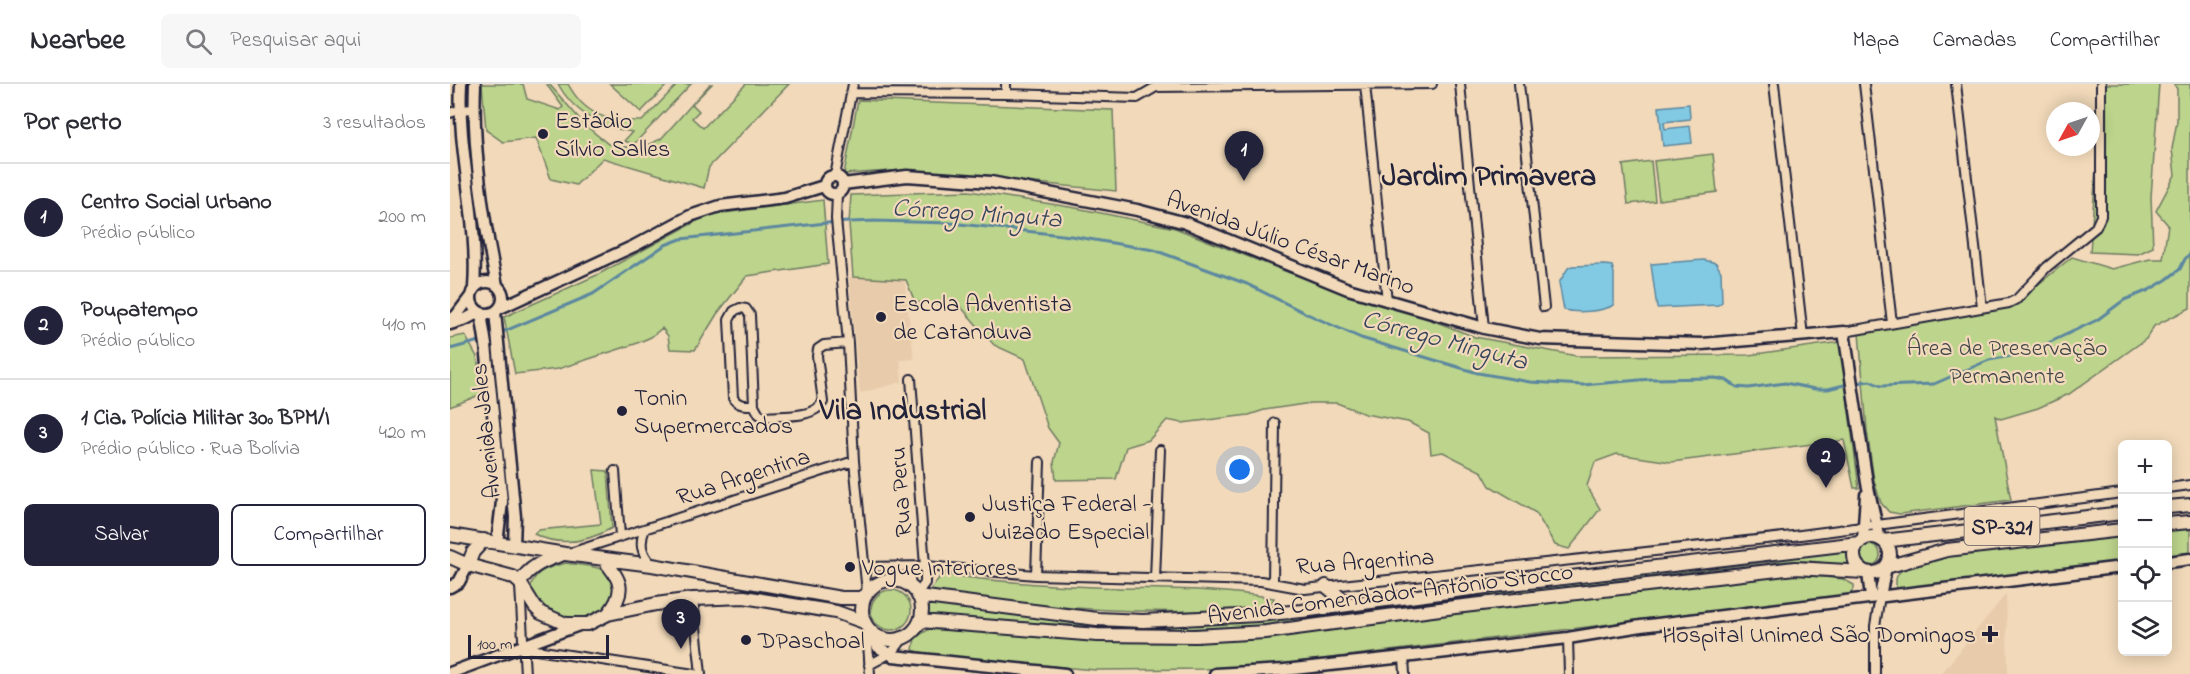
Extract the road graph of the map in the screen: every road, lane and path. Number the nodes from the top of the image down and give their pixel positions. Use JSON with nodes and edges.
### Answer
{"nodes":[{"id":1,"x":460,"y":84,"type":"edge"},
{"id":2,"x":475,"y":84,"type":"edge"},
{"id":3,"x":853,"y":84,"type":"edge"},
{"id":4,"x":1006,"y":84,"type":"edge"},
{"id":5,"x":1432,"y":84,"type":"edge"},
{"id":6,"x":1460,"y":84,"type":"edge"},
{"id":7,"x":1519,"y":84,"type":"edge"},
{"id":8,"x":1774,"y":84,"type":"edge"},
{"id":9,"x":1864,"y":84,"type":"edge"},
{"id":10,"x":1956,"y":84,"type":"edge"},
{"id":11,"x":2100,"y":84,"type":"edge"},
{"id":12,"x":1302,"y":85,"type":"edge"},
{"id":13,"x":1365,"y":85,"type":"edge"},
{"id":14,"x":1156,"y":86,"type":"edge"},
{"id":15,"x":853,"y":93,"type":"junction"},
{"id":16,"x":1006,"y":94,"type":"junction"},
{"id":17,"x":474,"y":110,"type":"junction"},
{"id":18,"x":455,"y":111,"type":"edge"},
{"id":19,"x":835,"y":176,"type":"junction"},
{"id":20,"x":843,"y":184,"type":"junction"},
{"id":21,"x":824,"y":186,"type":"junction"},
{"id":22,"x":837,"y":194,"type":"junction"},
{"id":23,"x":499,"y":288,"type":"junction"},
{"id":24,"x":540,"y":290,"type":"junction"},
{"id":25,"x":473,"y":292,"type":"junction"},
{"id":26,"x":1387,"y":301,"type":"junction"},
{"id":27,"x":1544,"y":307,"type":"dead end"},
{"id":28,"x":1982,"y":307,"type":"junction"},
{"id":29,"x":497,"y":310,"type":"junction"},
{"id":30,"x":480,"y":312,"type":"junction"},
{"id":31,"x":450,"y":322,"type":"edge"},
{"id":32,"x":1892,"y":323,"type":"junction"},
{"id":33,"x":1484,"y":328,"type":"junction"},
{"id":34,"x":1844,"y":332,"type":"junction"},
{"id":35,"x":1803,"y":336,"type":"junction"},
{"id":36,"x":848,"y":343,"type":"junction"},
{"id":37,"x":911,"y":379,"type":"dead end"},
{"id":38,"x":754,"y":405,"type":"junction"},
{"id":39,"x":1275,"y":423,"type":"dead end"},
{"id":40,"x":1160,"y":450,"type":"dead end"},
{"id":41,"x":854,"y":461,"type":"junction"},
{"id":42,"x":1040,"y":462,"type":"dead end"},
{"id":43,"x":615,"y":471,"type":"dead end"},
{"id":44,"x":1867,"y":483,"type":"junction"},
{"id":45,"x":2190,"y":485,"type":"edge"},
{"id":46,"x":2172,"y":487,"type":"edge"},
{"id":47,"x":2118,"y":494,"type":"edge"},
{"id":48,"x":2190,"y":505,"type":"edge"},
{"id":49,"x":2172,"y":507,"type":"edge"},
{"id":50,"x":2118,"y":513,"type":"edge"},
{"id":51,"x":2190,"y":522,"type":"edge"},
{"id":52,"x":2172,"y":524,"type":"edge"},
{"id":53,"x":1878,"y":525,"type":"junction"},
{"id":54,"x":645,"y":529,"type":"junction"},
{"id":55,"x":2118,"y":530,"type":"edge"},
{"id":56,"x":450,"y":535,"type":"edge"},
{"id":57,"x":620,"y":536,"type":"junction"},
{"id":58,"x":1862,"y":536,"type":"junction"},
{"id":59,"x":1881,"y":540,"type":"junction"},
{"id":60,"x":491,"y":542,"type":"junction"},
{"id":61,"x":514,"y":545,"type":"junction"},
{"id":62,"x":565,"y":554,"type":"junction"},
{"id":63,"x":450,"y":557,"type":"edge"},
{"id":64,"x":603,"y":559,"type":"junction"},
{"id":65,"x":2190,"y":559,"type":"edge"},
{"id":66,"x":2172,"y":561,"type":"edge"},
{"id":67,"x":468,"y":565,"type":"junction"},
{"id":68,"x":652,"y":565,"type":"junction"},
{"id":69,"x":898,"y":566,"type":"junction"},
{"id":70,"x":925,"y":566,"type":"junction"},
{"id":71,"x":865,"y":567,"type":"junction"},
{"id":72,"x":1886,"y":567,"type":"junction"},
{"id":73,"x":2118,"y":567,"type":"edge"},
{"id":74,"x":1866,"y":573,"type":"junction"},
{"id":75,"x":1036,"y":575,"type":"junction"},
{"id":76,"x":1155,"y":579,"type":"junction"},
{"id":77,"x":520,"y":583,"type":"junction"},
{"id":78,"x":1272,"y":583,"type":"junction"},
{"id":79,"x":1326,"y":586,"type":"junction"},
{"id":80,"x":450,"y":587,"type":"edge"},
{"id":81,"x":915,"y":592,"type":"junction"},
{"id":82,"x":867,"y":594,"type":"junction"},
{"id":83,"x":1875,"y":596,"type":"junction"},
{"id":84,"x":693,"y":599,"type":"junction"},
{"id":85,"x":1348,"y":604,"type":"junction"},
{"id":86,"x":608,"y":614,"type":"junction"},
{"id":87,"x":920,"y":621,"type":"junction"},
{"id":88,"x":579,"y":625,"type":"junction"},
{"id":89,"x":867,"y":627,"type":"junction"},
{"id":90,"x":1568,"y":638,"type":"junction"},
{"id":91,"x":902,"y":639,"type":"junction"},
{"id":92,"x":523,"y":648,"type":"junction"},
{"id":93,"x":888,"y":655,"type":"junction"},
{"id":94,"x":1404,"y":657,"type":"junction"},
{"id":95,"x":869,"y":664,"type":"junction"},
{"id":96,"x":1302,"y":671,"type":"edge"},
{"id":97,"x":450,"y":673,"type":"edge"},
{"id":98,"x":525,"y":674,"type":"edge"},
{"id":99,"x":694,"y":674,"type":"edge"},
{"id":100,"x":701,"y":674,"type":"edge"},
{"id":101,"x":870,"y":674,"type":"edge"},
{"id":102,"x":1065,"y":674,"type":"edge"},
{"id":103,"x":1215,"y":674,"type":"edge"},
{"id":104,"x":1405,"y":674,"type":"edge"},
{"id":105,"x":1569,"y":674,"type":"edge"},
{"id":106,"x":1875,"y":674,"type":"edge"}],
"edges":[{"from":1,"to":18,"type":"street"},
{"from":2,"to":17,"type":"street"},
{"from":3,"to":15,"type":"street"},
{"from":4,"to":16,"type":"street"},
{"from":5,"to":13,"type":"street"},
{"from":6,"to":33,"type":"street"},
{"from":7,"to":27,"type":"street"},
{"from":8,"to":35,"type":"street"},
{"from":9,"to":32,"type":"street"},
{"from":10,"to":28,"type":"street"},
{"from":11,"to":28,"type":"street","name":"Avenida Júlio César Marino"},
{"from":12,"to":13,"type":"street"},
{"from":12,"to":14,"type":"street"},
{"from":13,"to":26,"type":"street"},
{"from":14,"to":16,"type":"street"},
{"from":15,"to":16,"type":"street"},
{"from":15,"to":19,"type":"street"},
{"from":17,"to":18,"type":"street"},
{"from":17,"to":23,"type":"street"},
{"from":18,"to":25,"type":"street"},
{"from":19,"to":20,"type":"street"},
{"from":19,"to":21,"type":"street"},
{"from":20,"to":22,"type":"street"},
{"from":20,"to":26,"type":"street","name":"Avenida Júlio César Marino"},
{"from":21,"to":22,"type":"street"},
{"from":21,"to":24,"type":"street"},
{"from":22,"to":36,"type":"street"},
{"from":23,"to":24,"type":"street"},
{"from":23,"to":25,"type":"street"},
{"from":23,"to":29,"type":"street"},
{"from":24,"to":29,"type":"street"},
{"from":25,"to":30,"type":"street"},
{"from":25,"to":31,"type":"street"},
{"from":26,"to":33,"type":"street","name":"Avenida Júlio César Marino"},
{"from":28,"to":32,"type":"street","name":"Avenida Júlio César Marino"},
{"from":29,"to":30,"type":"street"},
{"from":29,"to":61,"type":"street","name":"Avenida Jales"},
{"from":30,"to":31,"type":"street"},
{"from":30,"to":60,"type":"street","name":"Avenida Jales"},
{"from":32,"to":34,"type":"street","name":"Avenida Júlio César Marino"},
{"from":33,"to":35,"type":"street","name":"Avenida Júlio César Marino"},
{"from":34,"to":35,"type":"street","name":"Avenida Júlio César Marino"},
{"from":34,"to":44,"type":"street"},
{"from":36,"to":38,"type":"street"},
{"from":36,"to":41,"type":"street"},
{"from":37,"to":70,"type":"street","name":"Rua Peru"},
{"from":38,"to":38,"type":"street"},
{"from":39,"to":78,"type":"street"},
{"from":40,"to":76,"type":"street"},
{"from":41,"to":54,"type":"street","name":"Rua Argentina"},
{"from":41,"to":71,"type":"street"},
{"from":42,"to":75,"type":"street"},
{"from":43,"to":57,"type":"street"},
{"from":44,"to":53,"type":"street"},
{"from":44,"to":58,"type":"street"},
{"from":45,"to":46,"type":"street"},
{"from":47,"to":53,"type":"street","name":"Rua Argentina"},
{"from":48,"to":49,"type":"main road"},
{"from":50,"to":59,"type":"main road","number":"SP-321"},
{"from":51,"to":52,"type":"main road"},
{"from":53,"to":58,"type":"street","name":"Rua Argentina"},
{"from":53,"to":59,"type":"street"},
{"from":54,"to":57,"type":"street","name":"Rua Argentina"},
{"from":54,"to":68,"type":"street"},
{"from":55,"to":72,"type":"main road","number":"SP-321"},
{"from":56,"to":60,"type":"main road"},
{"from":57,"to":62,"type":"street","name":"Rua Argentina"},
{"from":58,"to":59,"type":"main road"},
{"from":58,"to":74,"type":"main road"},
{"from":58,"to":79,"type":"street","name":"Rua Argentina"},
{"from":58,"to":85,"type":"main road","name":"Avenida Comendador Antônio Stocco"},
{"from":59,"to":72,"type":"main road"},
{"from":60,"to":61,"type":"main road"},
{"from":60,"to":67,"type":"main road"},
{"from":61,"to":62,"type":"main road"},
{"from":62,"to":64,"type":"main road"},
{"from":62,"to":77,"type":"main road"},
{"from":63,"to":67,"type":"main road"},
{"from":64,"to":68,"type":"main road"},
{"from":64,"to":86,"type":"main road"},
{"from":65,"to":66,"type":"street"},
{"from":67,"to":77,"type":"main road"},
{"from":67,"to":80,"type":"street"},
{"from":68,"to":82,"type":"main road"},
{"from":69,"to":70,"type":"street","name":"Rua Argentina"},
{"from":69,"to":71,"type":"street","name":"Rua Argentina"},
{"from":69,"to":81,"type":"street"},
{"from":70,"to":75,"type":"street","name":"Rua Argentina"},
{"from":70,"to":81,"type":"street","name":"Rua Peru"},
{"from":71,"to":82,"type":"street"},
{"from":72,"to":74,"type":"main road"},
{"from":72,"to":83,"type":"street"},
{"from":73,"to":83,"type":"street"},
{"from":74,"to":83,"type":"street"},
{"from":74,"to":87,"type":"main road","name":"Avenida Comendador Antônio Stocco"},
{"from":75,"to":76,"type":"street","name":"Rua Argentina"},
{"from":76,"to":78,"type":"street","name":"Rua Argentina"},
{"from":77,"to":88,"type":"main road"},
{"from":77,"to":92,"type":"street"},
{"from":78,"to":79,"type":"street","name":"Rua Argentina"},
{"from":79,"to":85,"type":"main road"},
{"from":81,"to":82,"type":"main road"},
{"from":81,"to":85,"type":"main road","name":"Avenida Comendador Antônio Stocco"},
{"from":81,"to":87,"type":"main road"},
{"from":82,"to":89,"type":"main road"},
{"from":83,"to":90,"type":"street"},
{"from":83,"to":106,"type":"street"},
{"from":84,"to":86,"type":"main road"},
{"from":84,"to":89,"type":"main road"},
{"from":84,"to":100,"type":"street"},
{"from":86,"to":88,"type":"main road"},
{"from":87,"to":91,"type":"main road"},
{"from":88,"to":92,"type":"street"},
{"from":89,"to":91,"type":"main road"},
{"from":89,"to":93,"type":"street"},
{"from":89,"to":95,"type":"street"},
{"from":90,"to":94,"type":"street"},
{"from":90,"to":105,"type":"street"},
{"from":91,"to":93,"type":"street"},
{"from":92,"to":97,"type":"street"},
{"from":92,"to":98,"type":"street"},
{"from":92,"to":99,"type":"street"},
{"from":93,"to":95,"type":"street"},
{"from":93,"to":102,"type":"street"},
{"from":94,"to":96,"type":"street"},
{"from":94,"to":104,"type":"street"},
{"from":95,"to":101,"type":"street"},
{"from":96,"to":103,"type":"street"}]}
